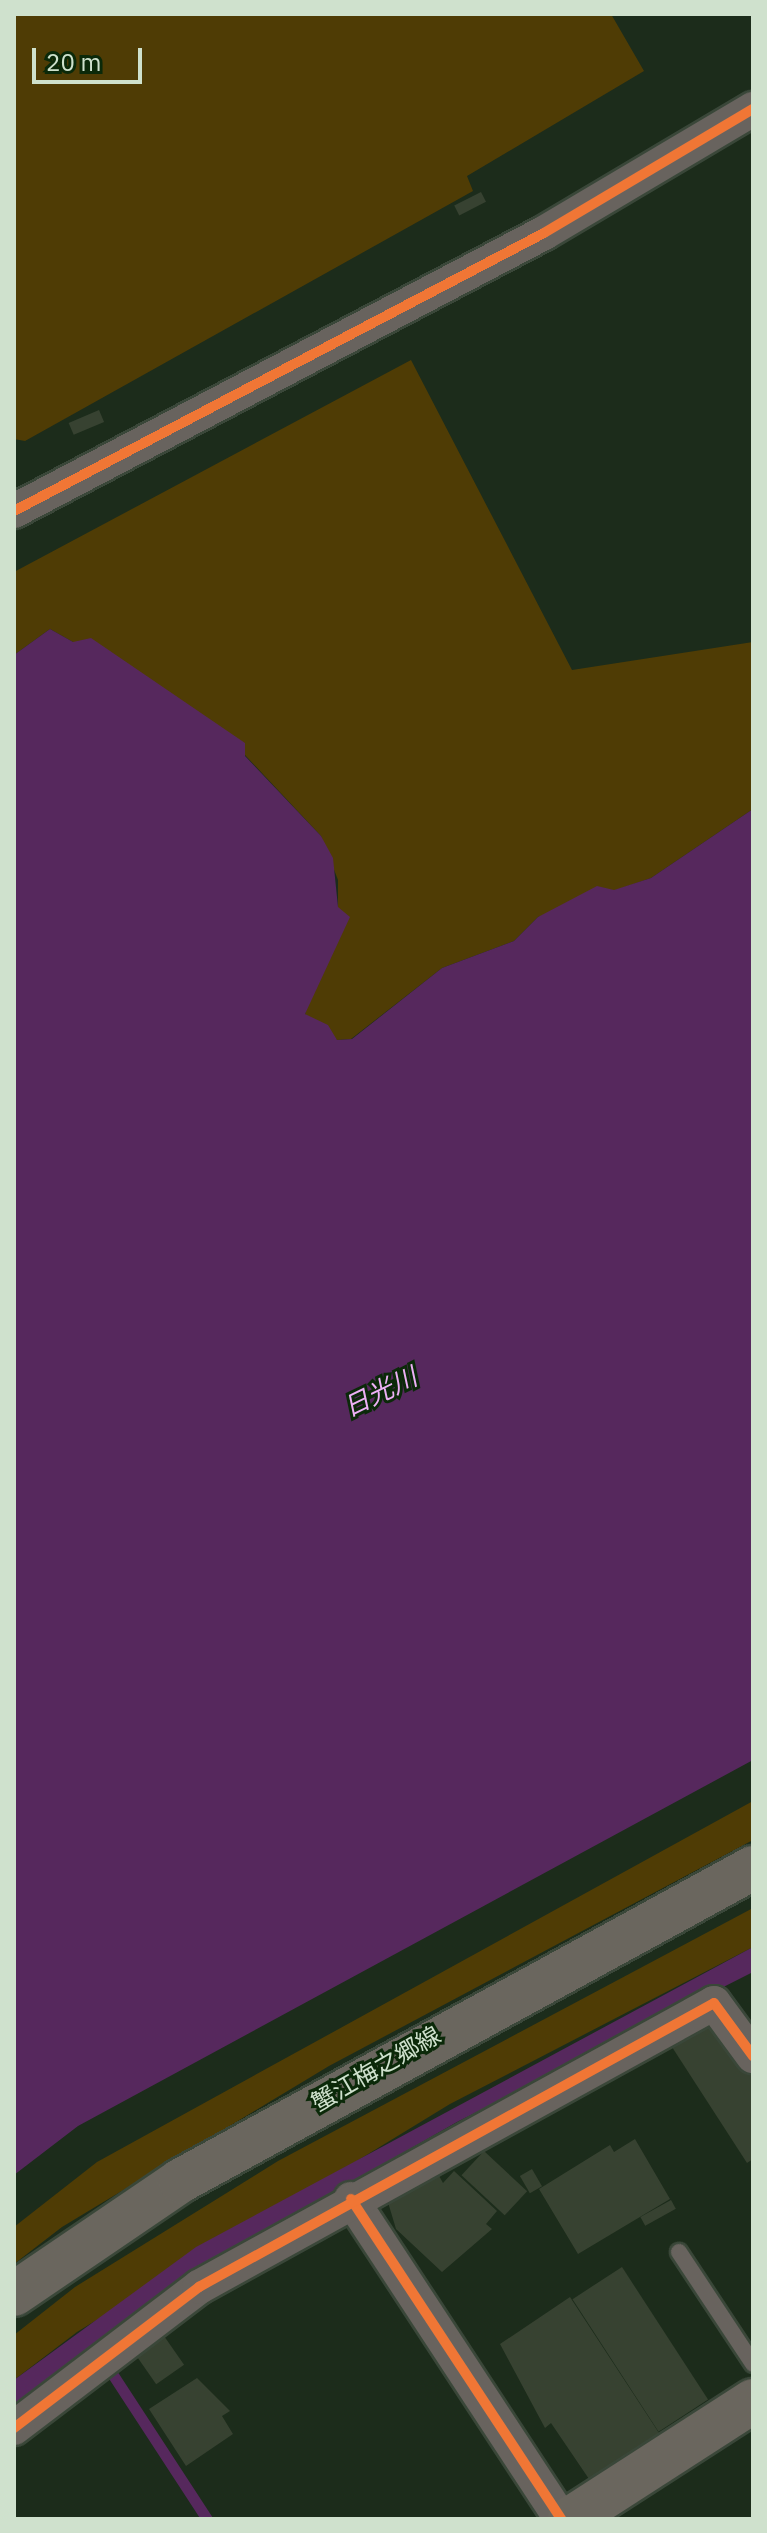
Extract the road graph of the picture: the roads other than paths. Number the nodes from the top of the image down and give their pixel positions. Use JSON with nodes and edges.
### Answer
{"nodes":[{"id":1,"x":753,"y":109,"type":"edge"},
{"id":2,"x":14,"y":511,"type":"edge"},
{"id":3,"x":753,"y":1868,"type":"edge"},
{"id":4,"x":753,"y":2056,"type":"edge"},
{"id":5,"x":351,"y":2199,"type":"junction"},
{"id":6,"x":679,"y":2252,"type":"dead end"},
{"id":7,"x":14,"y":2294,"type":"edge"},
{"id":8,"x":753,"y":2364,"type":"edge"},
{"id":9,"x":753,"y":2401,"type":"edge"},
{"id":10,"x":14,"y":2428,"type":"edge"},
{"id":11,"x":561,"y":2519,"type":"edge"},
{"id":12,"x":570,"y":2519,"type":"edge"}],
"edges":[{"from":1,"to":2,"type":"street"},
{"from":3,"to":7,"type":"main road","name":"蟹江梅之郷線"},
{"from":4,"to":5,"type":"street"},
{"from":5,"to":10,"type":"street"},
{"from":5,"to":11,"type":"street"},
{"from":6,"to":8,"type":"lane"},
{"from":9,"to":12,"type":"main road"}]}
